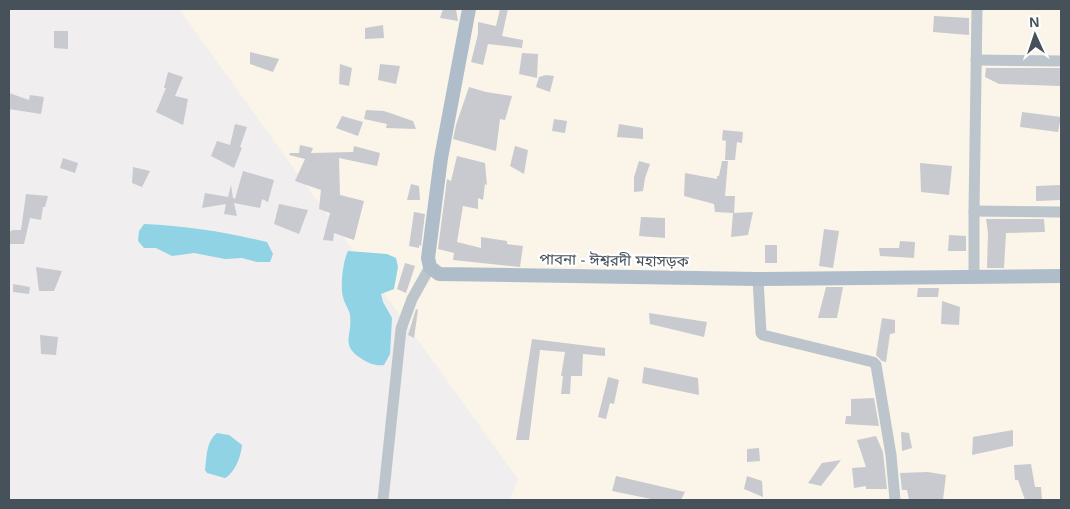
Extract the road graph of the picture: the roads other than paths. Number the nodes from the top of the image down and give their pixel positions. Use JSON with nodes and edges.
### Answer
{"nodes":[{"id":1,"x":469,"y":9,"type":"edge"},
{"id":2,"x":977,"y":9,"type":"edge"},
{"id":3,"x":976,"y":60,"type":"junction"},
{"id":4,"x":1061,"y":61,"type":"edge"},
{"id":5,"x":974,"y":212,"type":"junction"},
{"id":6,"x":1061,"y":212,"type":"edge"},
{"id":7,"x":430,"y":267,"type":"junction"},
{"id":8,"x":1061,"y":276,"type":"edge"},
{"id":9,"x":974,"y":277,"type":"junction"},
{"id":10,"x":758,"y":279,"type":"junction"},
{"id":11,"x":383,"y":500,"type":"edge"},
{"id":12,"x":896,"y":500,"type":"edge"}],
"edges":[{"from":1,"to":7,"type":"main road"},
{"from":2,"to":3,"type":"street"},
{"from":3,"to":4,"type":"street"},
{"from":3,"to":5,"type":"street"},
{"from":5,"to":6,"type":"street"},
{"from":5,"to":9,"type":"street"},
{"from":7,"to":10,"type":"main road","name":"পাবনা - ঈশ্বরদী মহাসড়ক"},
{"from":7,"to":11,"type":"street"},
{"from":8,"to":9,"type":"main road","name":"পাবনা - ঈশ্বরদী মহাসড়ক"},
{"from":9,"to":10,"type":"main road","name":"পাবনা - ঈশ্বরদী মহাসড়ক"},
{"from":10,"to":12,"type":"street"}]}
